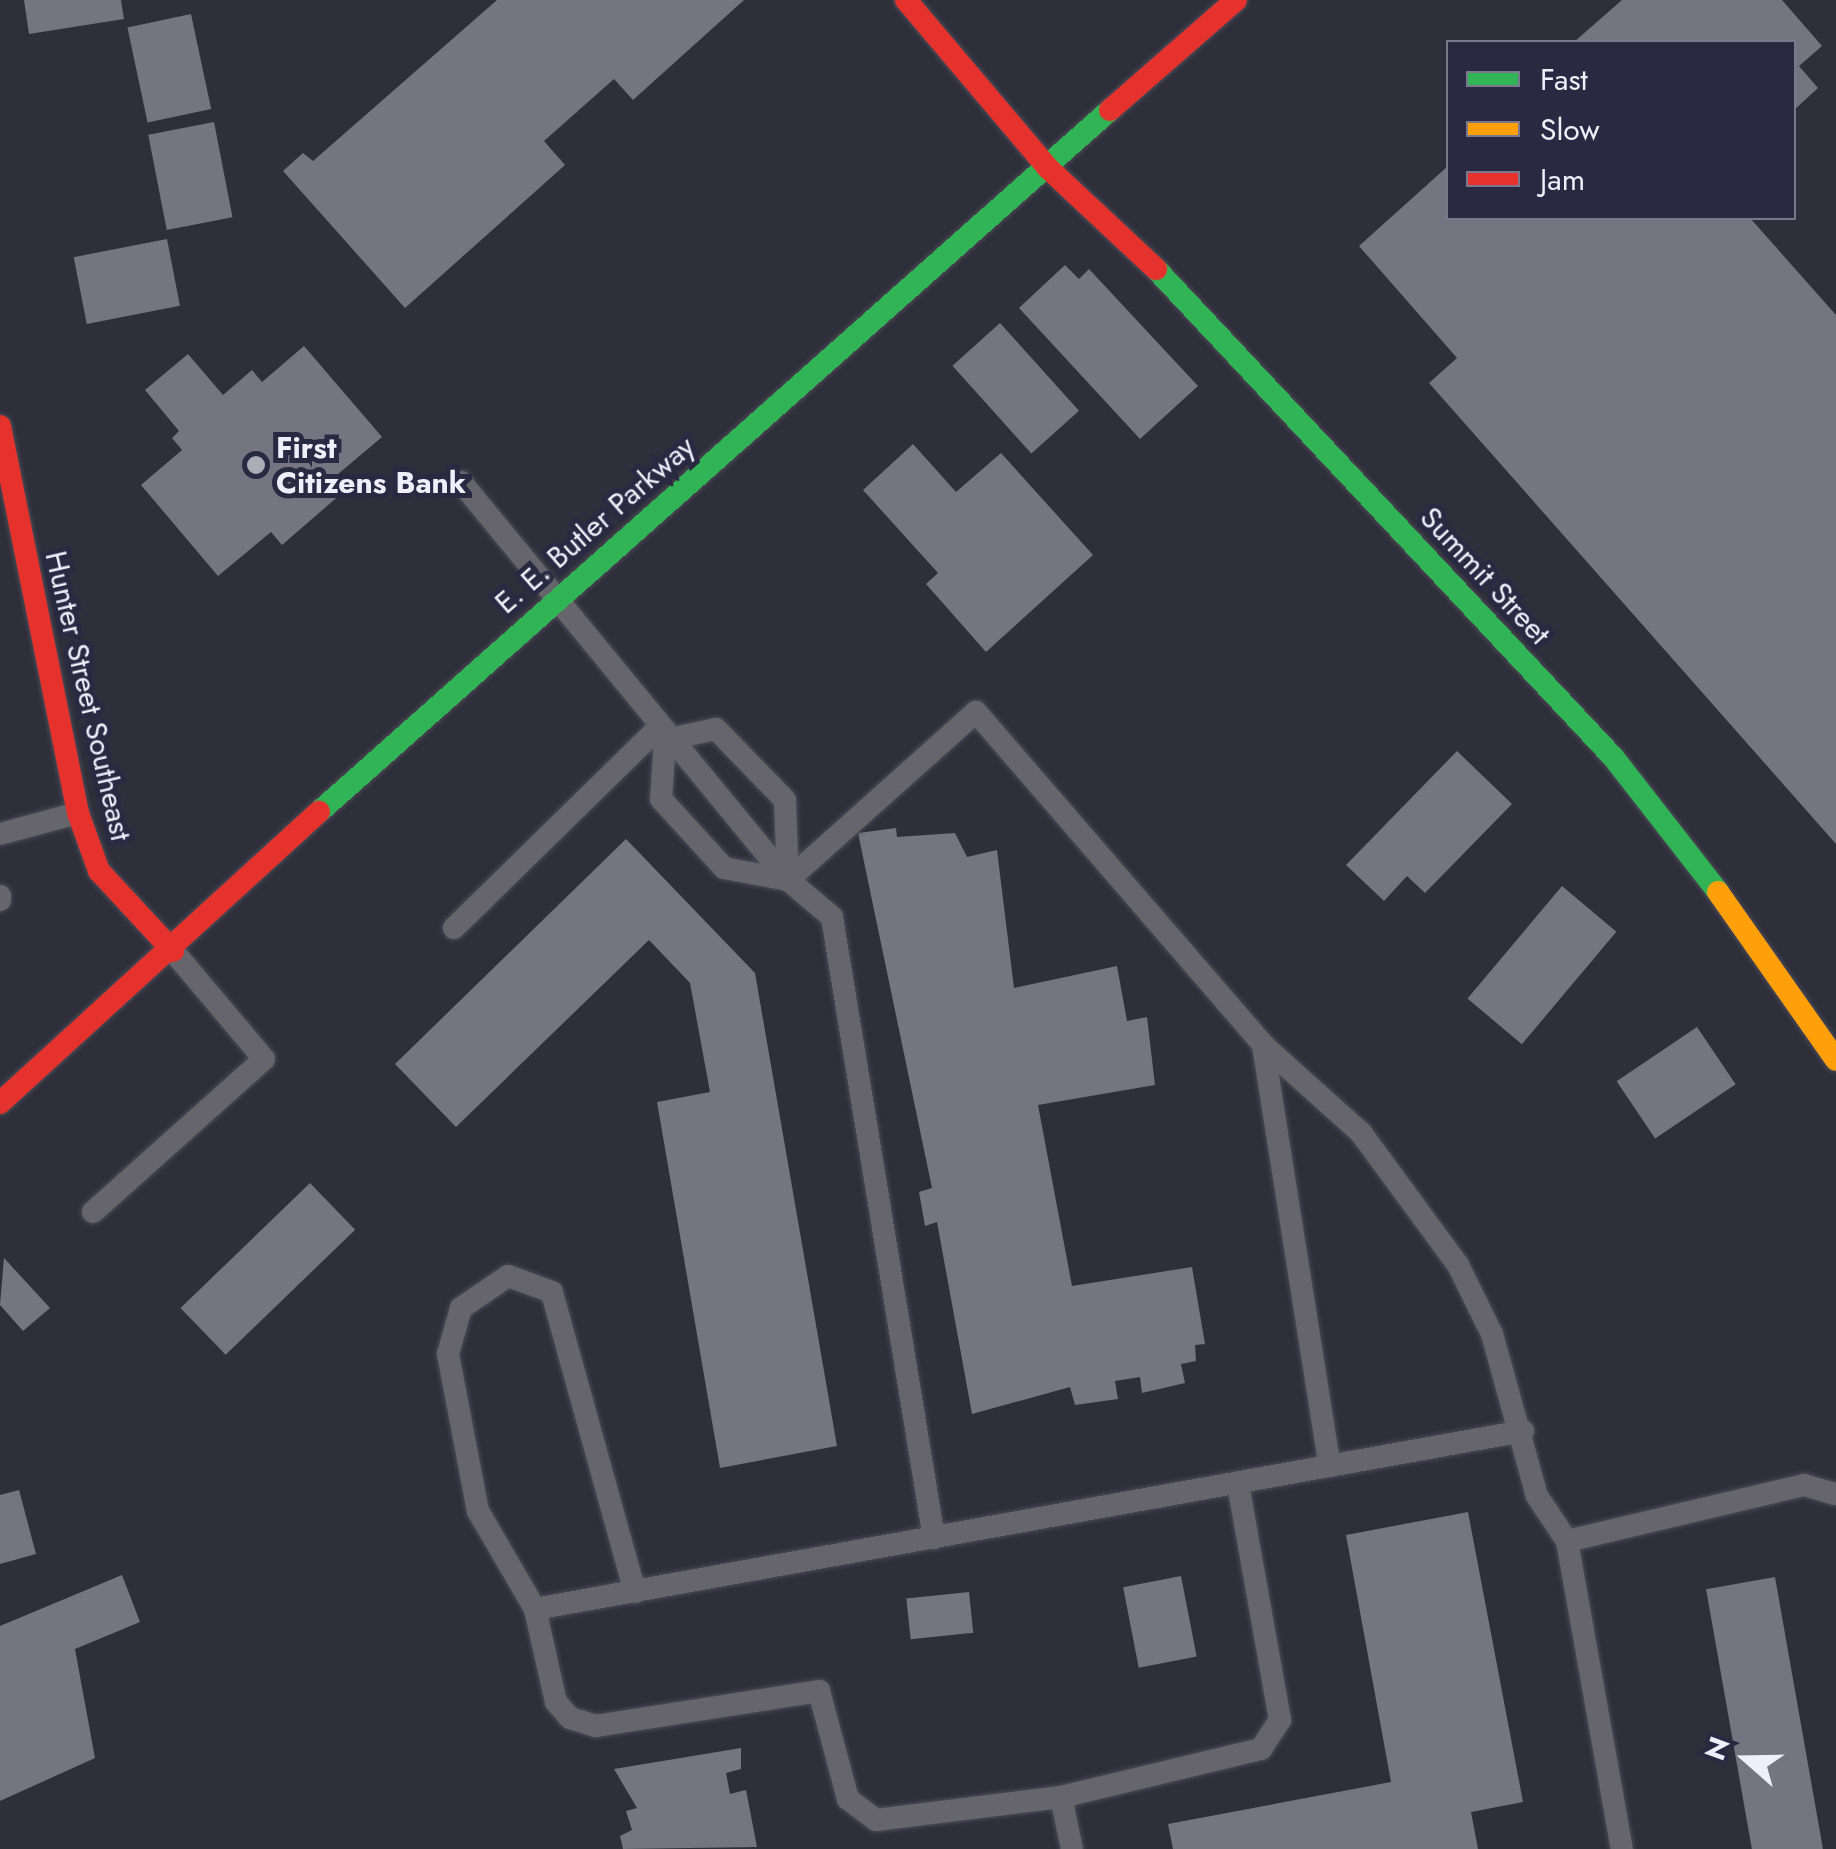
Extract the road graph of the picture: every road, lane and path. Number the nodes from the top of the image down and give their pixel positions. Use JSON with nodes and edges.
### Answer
{"nodes":[{"id":1,"x":906,"y":0,"type":"edge"},
{"id":2,"x":1236,"y":0,"type":"edge"},
{"id":3,"x":1048,"y":168,"type":"junction"},
{"id":4,"x":0,"y":426,"type":"edge"},
{"id":5,"x":462,"y":482,"type":"dead end"},
{"id":6,"x":556,"y":596,"type":"junction"},
{"id":7,"x":661,"y":735,"type":"junction"},
{"id":8,"x":78,"y":813,"type":"junction"},
{"id":9,"x":0,"y":834,"type":"edge"},
{"id":10,"x":788,"y":880,"type":"junction"},
{"id":11,"x":454,"y":928,"type":"dead end"},
{"id":12,"x":173,"y":951,"type":"junction"},
{"id":13,"x":1263,"y":1045,"type":"junction"},
{"id":14,"x":1836,"y":1060,"type":"edge"},
{"id":15,"x":0,"y":1103,"type":"edge"},
{"id":16,"x":93,"y":1212,"type":"dead end"},
{"id":17,"x":1523,"y":1431,"type":"junction"},
{"id":18,"x":1329,"y":1462,"type":"junction"},
{"id":19,"x":1238,"y":1485,"type":"junction"},
{"id":20,"x":1836,"y":1494,"type":"edge"},
{"id":21,"x":934,"y":1538,"type":"junction"},
{"id":22,"x":1567,"y":1541,"type":"junction"},
{"id":23,"x":635,"y":1592,"type":"junction"},
{"id":24,"x":535,"y":1609,"type":"junction"},
{"id":25,"x":1061,"y":1796,"type":"junction"},
{"id":26,"x":1072,"y":1849,"type":"edge"},
{"id":27,"x":1622,"y":1849,"type":"edge"}],
"edges":[{"from":1,"to":3,"type":"main road","name":"Summit Street"},
{"from":2,"to":3,"type":"main road","name":"E. E. Butler Parkway"},
{"from":3,"to":6,"type":"main road","name":"E. E. Butler Parkway"},
{"from":3,"to":14,"type":"main road","name":"Summit Street"},
{"from":4,"to":8,"type":"main road","name":"Hunter Street Southeast"},
{"from":5,"to":6,"type":"lane"},
{"from":6,"to":7,"type":"lane"},
{"from":6,"to":12,"type":"main road","name":"E. E. Butler Parkway"},
{"from":7,"to":10,"type":"lane"},
{"from":7,"to":10,"type":"lane"},
{"from":7,"to":10,"type":"lane"},
{"from":7,"to":11,"type":"lane"},
{"from":8,"to":9,"type":"lane"},
{"from":8,"to":12,"type":"main road","name":"Hunter Street Southeast"},
{"from":10,"to":13,"type":"lane"},
{"from":10,"to":21,"type":"lane"},
{"from":12,"to":15,"type":"main road","name":"E. E. Butler Parkway"},
{"from":12,"to":16,"type":"lane"},
{"from":13,"to":17,"type":"lane"},
{"from":13,"to":18,"type":"lane"},
{"from":17,"to":18,"type":"lane"},
{"from":17,"to":22,"type":"lane"},
{"from":18,"to":19,"type":"lane"},
{"from":19,"to":21,"type":"lane"},
{"from":19,"to":25,"type":"lane"},
{"from":20,"to":22,"type":"lane"},
{"from":21,"to":23,"type":"lane"},
{"from":22,"to":27,"type":"lane"},
{"from":23,"to":24,"type":"lane"},
{"from":23,"to":24,"type":"lane"},
{"from":24,"to":25,"type":"lane"},
{"from":25,"to":26,"type":"lane"}]}
